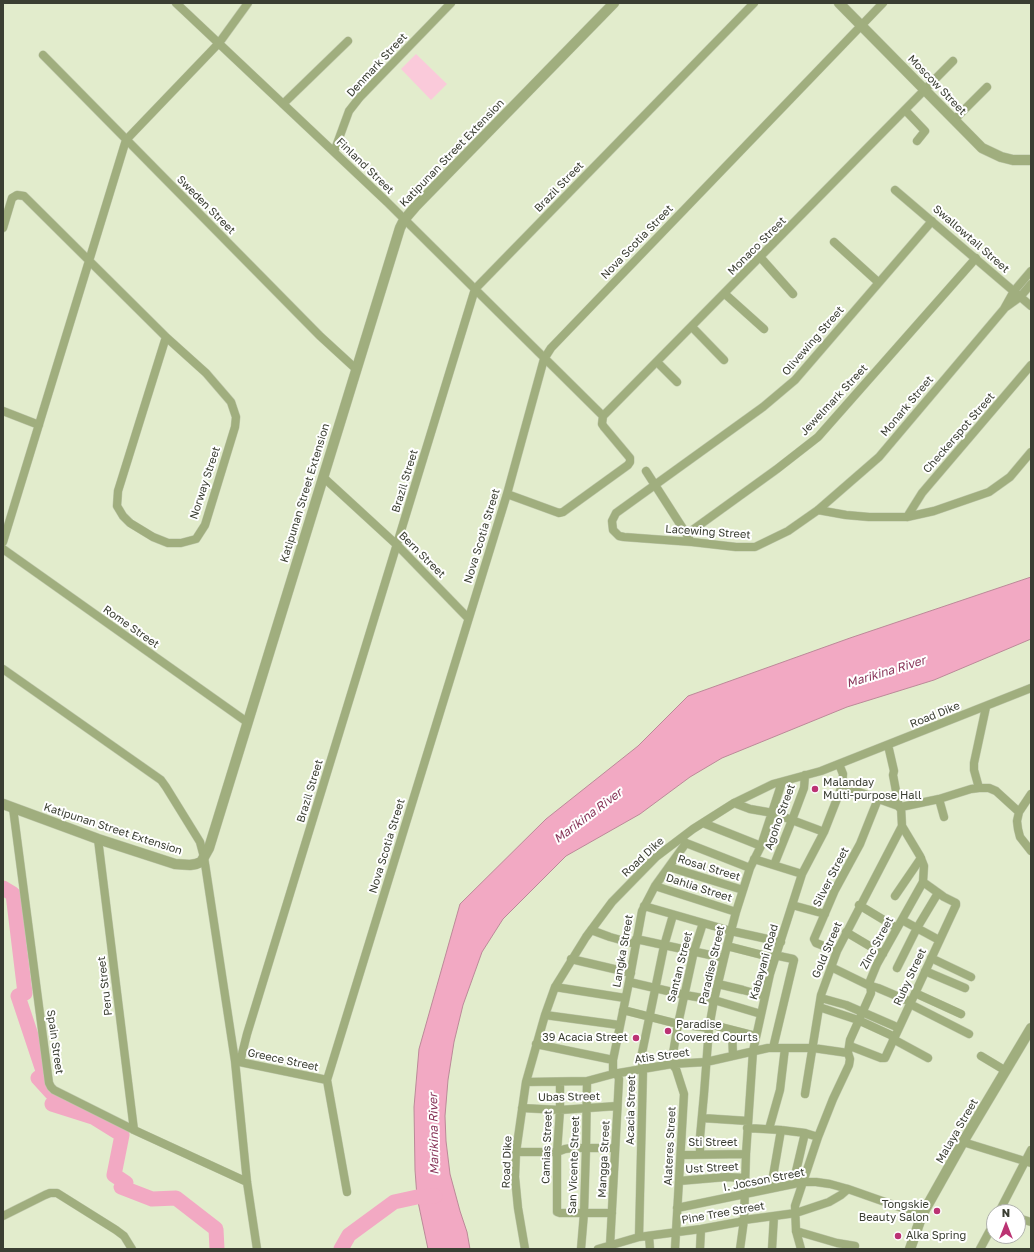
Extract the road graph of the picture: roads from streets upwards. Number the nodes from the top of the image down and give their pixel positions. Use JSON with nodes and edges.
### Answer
{"nodes":[{"id":1,"x":176,"y":3,"type":"edge"},
{"id":2,"x":248,"y":3,"type":"edge"},
{"id":3,"x":451,"y":3,"type":"edge"},
{"id":4,"x":614,"y":3,"type":"edge"},
{"id":5,"x":754,"y":3,"type":"edge"},
{"id":6,"x":839,"y":3,"type":"edge"},
{"id":7,"x":883,"y":3,"type":"edge"},
{"id":8,"x":862,"y":25,"type":"junction"},
{"id":9,"x":348,"y":41,"type":"dead end"},
{"id":10,"x":219,"y":43,"type":"junction"},
{"id":11,"x":43,"y":55,"type":"dead end"},
{"id":12,"x":953,"y":61,"type":"dead end"},
{"id":13,"x":987,"y":87,"type":"dead end"},
{"id":14,"x":925,"y":90,"type":"junction"},
{"id":15,"x":283,"y":104,"type":"junction"},
{"id":16,"x":905,"y":110,"type":"junction"},
{"id":17,"x":954,"y":120,"type":"junction"},
{"id":18,"x":126,"y":140,"type":"junction"},
{"id":19,"x":917,"y":141,"type":"dead end"},
{"id":20,"x":334,"y":152,"type":"junction"},
{"id":21,"x":1031,"y":160,"type":"edge"},
{"id":22,"x":895,"y":190,"type":"dead end"},
{"id":23,"x":404,"y":220,"type":"junction"},
{"id":24,"x":932,"y":221,"type":"junction"},
{"id":25,"x":3,"y":228,"type":"edge"},
{"id":26,"x":834,"y":242,"type":"dead end"},
{"id":27,"x":761,"y":258,"type":"junction"},
{"id":28,"x":976,"y":258,"type":"junction"},
{"id":29,"x":90,"y":261,"type":"junction"},
{"id":30,"x":1031,"y":271,"type":"edge"},
{"id":31,"x":878,"y":282,"type":"junction"},
{"id":32,"x":1031,"y":284,"type":"edge"},
{"id":33,"x":474,"y":289,"type":"junction"},
{"id":34,"x":725,"y":294,"type":"junction"},
{"id":35,"x":793,"y":294,"type":"dead end"},
{"id":36,"x":1017,"y":294,"type":"junction"},
{"id":37,"x":1031,"y":306,"type":"edge"},
{"id":38,"x":692,"y":327,"type":"junction"},
{"id":39,"x":764,"y":329,"type":"dead end"},
{"id":40,"x":166,"y":337,"type":"junction"},
{"id":41,"x":544,"y":359,"type":"junction"},
{"id":42,"x":724,"y":360,"type":"dead end"},
{"id":43,"x":657,"y":362,"type":"junction"},
{"id":44,"x":1031,"y":365,"type":"edge"},
{"id":45,"x":356,"y":369,"type":"junction"},
{"id":46,"x":677,"y":382,"type":"dead end"},
{"id":47,"x":3,"y":412,"type":"edge"},
{"id":48,"x":603,"y":416,"type":"junction"},
{"id":49,"x":38,"y":425,"type":"junction"},
{"id":50,"x":1031,"y":452,"type":"edge"},
{"id":51,"x":646,"y":471,"type":"dead end"},
{"id":52,"x":323,"y":477,"type":"junction"},
{"id":53,"x":655,"y":485,"type":"junction"},
{"id":54,"x":507,"y":494,"type":"junction"},
{"id":55,"x":818,"y":510,"type":"junction"},
{"id":56,"x":907,"y":517,"type":"junction"},
{"id":57,"x":687,"y":534,"type":"junction"},
{"id":58,"x":3,"y":542,"type":"edge"},
{"id":59,"x":692,"y":542,"type":"junction"},
{"id":60,"x":397,"y":545,"type":"junction"},
{"id":61,"x":3,"y":549,"type":"edge"},
{"id":62,"x":468,"y":618,"type":"junction"},
{"id":63,"x":3,"y":670,"type":"edge"},
{"id":64,"x":1031,"y":688,"type":"edge"},
{"id":65,"x":986,"y":706,"type":"junction"},
{"id":66,"x":247,"y":722,"type":"junction"},
{"id":67,"x":888,"y":745,"type":"junction"},
{"id":68,"x":839,"y":764,"type":"junction"},
{"id":69,"x":805,"y":775,"type":"junction"},
{"id":70,"x":782,"y":782,"type":"junction"},
{"id":71,"x":842,"y":786,"type":"junction"},
{"id":72,"x":979,"y":788,"type":"junction"},
{"id":73,"x":1031,"y":794,"type":"edge"},
{"id":74,"x":878,"y":799,"type":"junction"},
{"id":75,"x":939,"y":799,"type":"junction"},
{"id":76,"x":734,"y":803,"type":"junction"},
{"id":77,"x":3,"y":804,"type":"edge"},
{"id":78,"x":900,"y":807,"type":"junction"},
{"id":79,"x":13,"y":808,"type":"junction"},
{"id":80,"x":1019,"y":812,"type":"junction"},
{"id":81,"x":772,"y":813,"type":"junction"},
{"id":82,"x":944,"y":817,"type":"dead end"},
{"id":83,"x":792,"y":820,"type":"junction"},
{"id":84,"x":703,"y":823,"type":"junction"},
{"id":85,"x":902,"y":826,"type":"junction"},
{"id":86,"x":824,"y":832,"type":"junction"},
{"id":87,"x":98,"y":839,"type":"junction"},
{"id":88,"x":683,"y":840,"type":"junction"},
{"id":89,"x":761,"y":846,"type":"junction"},
{"id":90,"x":1031,"y":851,"type":"edge"},
{"id":91,"x":204,"y":857,"type":"junction"},
{"id":92,"x":921,"y":858,"type":"junction"},
{"id":93,"x":754,"y":859,"type":"junction"},
{"id":94,"x":774,"y":865,"type":"junction"},
{"id":95,"x":669,"y":867,"type":"junction"},
{"id":96,"x":750,"y":868,"type":"junction"},
{"id":97,"x":802,"y":874,"type":"junction"},
{"id":98,"x":923,"y":882,"type":"junction"},
{"id":99,"x":655,"y":886,"type":"junction"},
{"id":100,"x":743,"y":890,"type":"junction"},
{"id":101,"x":938,"y":893,"type":"junction"},
{"id":102,"x":896,"y":896,"type":"dead end"},
{"id":103,"x":792,"y":905,"type":"junction"},
{"id":104,"x":859,"y":905,"type":"junction"},
{"id":105,"x":644,"y":906,"type":"junction"},
{"id":106,"x":736,"y":912,"type":"junction"},
{"id":107,"x":825,"y":914,"type":"junction"},
{"id":108,"x":673,"y":916,"type":"junction"},
{"id":109,"x":902,"y":920,"type":"junction"},
{"id":110,"x":703,"y":923,"type":"junction"},
{"id":111,"x":897,"y":928,"type":"junction"},
{"id":112,"x":917,"y":928,"type":"junction"},
{"id":113,"x":591,"y":930,"type":"junction"},
{"id":114,"x":731,"y":931,"type":"junction"},
{"id":115,"x":846,"y":932,"type":"junction"},
{"id":116,"x":939,"y":940,"type":"junction"},
{"id":117,"x":635,"y":941,"type":"junction"},
{"id":118,"x":781,"y":942,"type":"junction"},
{"id":119,"x":664,"y":946,"type":"junction"},
{"id":120,"x":726,"y":946,"type":"junction"},
{"id":121,"x":694,"y":951,"type":"junction"},
{"id":122,"x":837,"y":951,"type":"junction"},
{"id":123,"x":883,"y":954,"type":"junction"},
{"id":124,"x":776,"y":956,"type":"junction"},
{"id":125,"x":724,"y":958,"type":"junction"},
{"id":126,"x":931,"y":958,"type":"junction"},
{"id":127,"x":571,"y":959,"type":"junction"},
{"id":128,"x":831,"y":967,"type":"junction"},
{"id":129,"x":897,"y":968,"type":"dead end"},
{"id":130,"x":925,"y":971,"type":"junction"},
{"id":131,"x":630,"y":974,"type":"junction"},
{"id":132,"x":971,"y":977,"type":"dead end"},
{"id":133,"x":629,"y":982,"type":"junction"},
{"id":134,"x":718,"y":984,"type":"junction"},
{"id":135,"x":870,"y":985,"type":"junction"},
{"id":136,"x":555,"y":987,"type":"junction"},
{"id":137,"x":655,"y":988,"type":"junction"},
{"id":138,"x":965,"y":988,"type":"dead end"},
{"id":139,"x":915,"y":993,"type":"junction"},
{"id":140,"x":685,"y":995,"type":"junction"},
{"id":141,"x":765,"y":996,"type":"junction"},
{"id":142,"x":626,"y":998,"type":"junction"},
{"id":143,"x":821,"y":998,"type":"junction"},
{"id":144,"x":714,"y":1000,"type":"junction"},
{"id":145,"x":910,"y":1003,"type":"junction"},
{"id":146,"x":820,"y":1007,"type":"junction"},
{"id":147,"x":623,"y":1010,"type":"junction"},
{"id":148,"x":862,"y":1011,"type":"junction"},
{"id":149,"x":761,"y":1014,"type":"junction"},
{"id":150,"x":961,"y":1014,"type":"dead end"},
{"id":151,"x":545,"y":1015,"type":"junction"},
{"id":152,"x":650,"y":1016,"type":"junction"},
{"id":153,"x":858,"y":1020,"type":"junction"},
{"id":154,"x":678,"y":1024,"type":"junction"},
{"id":155,"x":619,"y":1025,"type":"junction"},
{"id":156,"x":709,"y":1026,"type":"junction"},
{"id":157,"x":899,"y":1028,"type":"junction"},
{"id":158,"x":1031,"y":1028,"type":"edge"},
{"id":159,"x":732,"y":1031,"type":"junction"},
{"id":160,"x":968,"y":1034,"type":"dead end"},
{"id":161,"x":756,"y":1036,"type":"junction"},
{"id":162,"x":894,"y":1038,"type":"junction"},
{"id":163,"x":536,"y":1044,"type":"junction"},
{"id":164,"x":774,"y":1048,"type":"junction"},
{"id":165,"x":785,"y":1048,"type":"junction"},
{"id":166,"x":813,"y":1048,"type":"junction"},
{"id":167,"x":849,"y":1049,"type":"junction"},
{"id":168,"x":753,"y":1051,"type":"junction"},
{"id":169,"x":733,"y":1056,"type":"junction"},
{"id":170,"x":981,"y":1056,"type":"dead end"},
{"id":171,"x":883,"y":1058,"type":"joint"},
{"id":172,"x":928,"y":1058,"type":"dead end"},
{"id":173,"x":613,"y":1060,"type":"junction"},
{"id":174,"x":237,"y":1062,"type":"junction"},
{"id":175,"x":706,"y":1062,"type":"junction"},
{"id":176,"x":672,"y":1064,"type":"junction"},
{"id":177,"x":643,"y":1070,"type":"junction"},
{"id":178,"x":1006,"y":1071,"type":"junction"},
{"id":179,"x":615,"y":1074,"type":"junction"},
{"id":180,"x":327,"y":1080,"type":"junction"},
{"id":181,"x":587,"y":1081,"type":"junction"},
{"id":182,"x":526,"y":1082,"type":"junction"},
{"id":183,"x":560,"y":1083,"type":"junction"},
{"id":184,"x":805,"y":1094,"type":"dead end"},
{"id":185,"x":617,"y":1106,"type":"junction"},
{"id":186,"x":522,"y":1108,"type":"junction"},
{"id":187,"x":587,"y":1109,"type":"junction"},
{"id":188,"x":560,"y":1110,"type":"junction"},
{"id":189,"x":702,"y":1118,"type":"junction"},
{"id":190,"x":748,"y":1125,"type":"junction"},
{"id":191,"x":769,"y":1129,"type":"junction"},
{"id":192,"x":134,"y":1130,"type":"junction"},
{"id":193,"x":781,"y":1130,"type":"junction"},
{"id":194,"x":805,"y":1133,"type":"junction"},
{"id":195,"x":818,"y":1137,"type":"junction"},
{"id":196,"x":963,"y":1142,"type":"junction"},
{"id":197,"x":586,"y":1148,"type":"junction"},
{"id":198,"x":615,"y":1148,"type":"junction"},
{"id":199,"x":1031,"y":1150,"type":"edge"},
{"id":200,"x":516,"y":1152,"type":"junction"},
{"id":201,"x":557,"y":1152,"type":"junction"},
{"id":202,"x":681,"y":1154,"type":"junction"},
{"id":203,"x":700,"y":1154,"type":"junction"},
{"id":204,"x":746,"y":1154,"type":"junction"},
{"id":205,"x":1028,"y":1162,"type":"edge"},
{"id":206,"x":745,"y":1178,"type":"junction"},
{"id":207,"x":679,"y":1181,"type":"junction"},
{"id":208,"x":247,"y":1182,"type":"junction"},
{"id":209,"x":803,"y":1182,"type":"junction"},
{"id":210,"x":793,"y":1184,"type":"junction"},
{"id":211,"x":771,"y":1188,"type":"junction"},
{"id":212,"x":848,"y":1189,"type":"junction"},
{"id":213,"x":347,"y":1192,"type":"dead end"},
{"id":214,"x":744,"y":1194,"type":"junction"},
{"id":215,"x":1004,"y":1204,"type":"edge"},
{"id":216,"x":677,"y":1208,"type":"junction"},
{"id":217,"x":584,"y":1213,"type":"junction"},
{"id":218,"x":612,"y":1213,"type":"junction"},
{"id":219,"x":796,"y":1213,"type":"junction"},
{"id":220,"x":922,"y":1215,"type":"junction"},
{"id":221,"x":3,"y":1216,"type":"edge"},
{"id":222,"x":774,"y":1216,"type":"junction"},
{"id":223,"x":744,"y":1220,"type":"junction"},
{"id":224,"x":701,"y":1229,"type":"junction"},
{"id":225,"x":796,"y":1231,"type":"junction"},
{"id":226,"x":675,"y":1232,"type":"junction"},
{"id":227,"x":650,"y":1236,"type":"junction"},
{"id":228,"x":639,"y":1238,"type":"junction"},
{"id":229,"x":986,"y":1238,"type":"edge"},
{"id":230,"x":624,"y":1245,"type":"edge"},
{"id":231,"x":610,"y":1246,"type":"junction"},
{"id":232,"x":855,"y":1246,"type":"dead end"},
{"id":233,"x":132,"y":1249,"type":"edge"},
{"id":234,"x":257,"y":1249,"type":"edge"},
{"id":235,"x":525,"y":1249,"type":"edge"},
{"id":236,"x":581,"y":1249,"type":"edge"},
{"id":237,"x":598,"y":1249,"type":"edge"},
{"id":238,"x":650,"y":1249,"type":"edge"},
{"id":239,"x":674,"y":1249,"type":"edge"},
{"id":240,"x":700,"y":1249,"type":"edge"},
{"id":241,"x":740,"y":1249,"type":"edge"},
{"id":242,"x":772,"y":1249,"type":"edge"},
{"id":243,"x":802,"y":1249,"type":"edge"},
{"id":244,"x":910,"y":1249,"type":"edge"},
{"id":245,"x":980,"y":1249,"type":"edge"}],
"edges":[{"from":1,"to":10,"type":"street","name":"Finland Street"},
{"from":2,"to":10,"type":"street"},
{"from":3,"to":20,"type":"street","name":"Denmark Street"},
{"from":4,"to":23,"type":"street","name":"Katipunan Street Extension"},
{"from":5,"to":33,"type":"street","name":"Brazil Street"},
{"from":6,"to":8,"type":"street","name":"Moscow Street"},
{"from":7,"to":8,"type":"street","name":"Nova Scotia Street"},
{"from":8,"to":14,"type":"street","name":"Moscow Street"},
{"from":8,"to":41,"type":"street","name":"Nova Scotia Street"},
{"from":9,"to":15,"type":"street"},
{"from":10,"to":15,"type":"street","name":"Finland Street"},
{"from":10,"to":18,"type":"street"},
{"from":11,"to":18,"type":"street","name":"Sweden Street"},
{"from":12,"to":14,"type":"street","name":"Monaco Street"},
{"from":13,"to":17,"type":"street"},
{"from":14,"to":16,"type":"street","name":"Monaco Street"},
{"from":14,"to":17,"type":"street","name":"Moscow Street"},
{"from":15,"to":20,"type":"street","name":"Finland Street"},
{"from":16,"to":19,"type":"street"},
{"from":16,"to":27,"type":"street","name":"Monaco Street"},
{"from":17,"to":21,"type":"street","name":"Moscow Street"},
{"from":18,"to":29,"type":"street"},
{"from":18,"to":45,"type":"street","name":"Sweden Street"},
{"from":20,"to":23,"type":"street","name":"Finland Street"},
{"from":22,"to":24,"type":"street","name":"Swallowtail Street"},
{"from":23,"to":33,"type":"street","name":"Finland Street"},
{"from":23,"to":45,"type":"street","name":"Katipunan Street Extension"},
{"from":24,"to":28,"type":"street","name":"Swallowtail Street"},
{"from":24,"to":31,"type":"street","name":"Olivewing Street"},
{"from":25,"to":29,"type":"street","name":"Norway Street"},
{"from":26,"to":31,"type":"street"},
{"from":27,"to":34,"type":"street","name":"Monaco Street"},
{"from":27,"to":35,"type":"street"},
{"from":28,"to":36,"type":"street","name":"Swallowtail Street"},
{"from":28,"to":57,"type":"street","name":"Jewelmark Street"},
{"from":29,"to":40,"type":"street","name":"Norway Street"},
{"from":29,"to":49,"type":"street"},
{"from":30,"to":36,"type":"street","name":"Monark Street"},
{"from":31,"to":53,"type":"street","name":"Olivewing Street"},
{"from":32,"to":36,"type":"street","name":"Monark Street"},
{"from":33,"to":41,"type":"street","name":"Finland Street"},
{"from":33,"to":60,"type":"street","name":"Brazil Street"},
{"from":34,"to":38,"type":"street","name":"Monaco Street"},
{"from":34,"to":39,"type":"street"},
{"from":36,"to":37,"type":"street","name":"Swallowtail Street"},
{"from":36,"to":55,"type":"street","name":"Monark Street"},
{"from":38,"to":42,"type":"street"},
{"from":38,"to":43,"type":"street","name":"Monaco Street"},
{"from":40,"to":40,"type":"street","name":"Norway Street"},
{"from":41,"to":48,"type":"street","name":"Finland Street"},
{"from":41,"to":54,"type":"street","name":"Nova Scotia Street"},
{"from":43,"to":46,"type":"street"},
{"from":43,"to":48,"type":"street","name":"Monaco Street"},
{"from":44,"to":56,"type":"street","name":"Checkerspot Street"},
{"from":45,"to":52,"type":"street","name":"Katipunan Street Extension"},
{"from":47,"to":49,"type":"street"},
{"from":48,"to":54,"type":"street"},
{"from":49,"to":58,"type":"street"},
{"from":50,"to":56,"type":"street"},
{"from":51,"to":53,"type":"street"},
{"from":52,"to":60,"type":"street","name":"Bern Street"},
{"from":52,"to":66,"type":"street","name":"Katipunan Street Extension"},
{"from":53,"to":57,"type":"street"},
{"from":53,"to":59,"type":"street","name":"Lacewing Street"},
{"from":54,"to":62,"type":"street","name":"Nova Scotia Street"},
{"from":55,"to":56,"type":"street"},
{"from":55,"to":59,"type":"street","name":"Lacewing Street"},
{"from":57,"to":59,"type":"street"},
{"from":60,"to":62,"type":"street","name":"Bern Street"},
{"from":60,"to":174,"type":"street","name":"Brazil Street"},
{"from":61,"to":66,"type":"street","name":"Rome Street"},
{"from":62,"to":180,"type":"street","name":"Nova Scotia Street"},
{"from":63,"to":91,"type":"street"},
{"from":64,"to":65,"type":"street","name":"Road Dike"},
{"from":65,"to":67,"type":"street","name":"Road Dike"},
{"from":65,"to":72,"type":"street"},
{"from":66,"to":91,"type":"street","name":"Katipunan Street Extension"},
{"from":67,"to":68,"type":"street","name":"Road Dike"},
{"from":67,"to":78,"type":"street","name":"Zinc Street"},
{"from":68,"to":69,"type":"street","name":"Road Dike"},
{"from":68,"to":71,"type":"street","name":"Kabayani Road"},
{"from":69,"to":70,"type":"street","name":"Road Dike"},
{"from":69,"to":83,"type":"street","name":"Agoho Street"},
{"from":70,"to":76,"type":"street","name":"Road Dike"},
{"from":70,"to":81,"type":"street","name":"Paradise Street"},
{"from":71,"to":74,"type":"street"},
{"from":71,"to":86,"type":"street","name":"Kabayani Road"},
{"from":72,"to":75,"type":"street"},
{"from":72,"to":80,"type":"street"},
{"from":73,"to":80,"type":"street"},
{"from":74,"to":78,"type":"street"},
{"from":74,"to":107,"type":"street","name":"Silver Street"},
{"from":75,"to":78,"type":"street"},
{"from":75,"to":82,"type":"street"},
{"from":76,"to":81,"type":"street"},
{"from":76,"to":84,"type":"street","name":"Road Dike"},
{"from":77,"to":79,"type":"street","name":"Katipunan Street Extension"},
{"from":78,"to":85,"type":"street","name":"Zinc Street"},
{"from":79,"to":87,"type":"street","name":"Katipunan Street Extension"},
{"from":79,"to":192,"type":"street","name":"Spain Street"},
{"from":80,"to":90,"type":"street"},
{"from":81,"to":83,"type":"street"},
{"from":81,"to":89,"type":"street","name":"Paradise Street"},
{"from":83,"to":86,"type":"street"},
{"from":83,"to":94,"type":"street","name":"Agoho Street"},
{"from":84,"to":88,"type":"street","name":"Road Dike"},
{"from":84,"to":89,"type":"street"},
{"from":85,"to":92,"type":"street","name":"Zinc Street"},
{"from":85,"to":104,"type":"street","name":"Gold Street"},
{"from":86,"to":97,"type":"street","name":"Kabayani Road"},
{"from":87,"to":91,"type":"street","name":"Katipunan Street Extension"},
{"from":87,"to":192,"type":"street","name":"Peru Street"},
{"from":88,"to":95,"type":"street","name":"Langka Street"},
{"from":88,"to":96,"type":"street"},
{"from":88,"to":113,"type":"street","name":"Road Dike"},
{"from":89,"to":93,"type":"street","name":"Paradise Street"},
{"from":91,"to":174,"type":"street"},
{"from":92,"to":98,"type":"street","name":"Zinc Street"},
{"from":92,"to":102,"type":"street"},
{"from":93,"to":94,"type":"street"},
{"from":93,"to":96,"type":"street","name":"Paradise Street"},
{"from":94,"to":97,"type":"street"},
{"from":95,"to":99,"type":"street","name":"Langka Street"},
{"from":95,"to":100,"type":"street","name":"Rosal Street"},
{"from":96,"to":100,"type":"street","name":"Paradise Street"},
{"from":97,"to":103,"type":"street","name":"Kabayani Road"},
{"from":98,"to":101,"type":"street"},
{"from":98,"to":109,"type":"street","name":"Zinc Street"},
{"from":99,"to":105,"type":"street","name":"Langka Street"},
{"from":99,"to":106,"type":"street","name":"Dahlia Street"},
{"from":100,"to":106,"type":"street","name":"Paradise Street"},
{"from":101,"to":112,"type":"street"},
{"from":101,"to":116,"type":"street","name":"Ruby Street"},
{"from":103,"to":107,"type":"street"},
{"from":103,"to":118,"type":"street","name":"Kabayani Road"},
{"from":104,"to":111,"type":"street"},
{"from":104,"to":115,"type":"street","name":"Gold Street"},
{"from":105,"to":108,"type":"street"},
{"from":105,"to":117,"type":"street","name":"Langka Street"},
{"from":106,"to":114,"type":"street","name":"Paradise Street"},
{"from":107,"to":122,"type":"street","name":"Silver Street"},
{"from":108,"to":110,"type":"street"},
{"from":108,"to":119,"type":"street","name":"Acacia Street"},
{"from":109,"to":111,"type":"street","name":"Zinc Street"},
{"from":109,"to":112,"type":"street"},
{"from":110,"to":114,"type":"street"},
{"from":110,"to":121,"type":"street","name":"Santan Street"},
{"from":111,"to":123,"type":"street","name":"Zinc Street"},
{"from":112,"to":116,"type":"street"},
{"from":112,"to":129,"type":"street"},
{"from":113,"to":117,"type":"street"},
{"from":113,"to":127,"type":"street","name":"Road Dike"},
{"from":114,"to":118,"type":"street"},
{"from":114,"to":120,"type":"street","name":"Paradise Street"},
{"from":115,"to":122,"type":"street","name":"Gold Street"},
{"from":115,"to":123,"type":"street"},
{"from":116,"to":126,"type":"street","name":"Ruby Street"},
{"from":117,"to":119,"type":"street"},
{"from":117,"to":131,"type":"street","name":"Langka Street"},
{"from":118,"to":124,"type":"street","name":"Kabayani Road"},
{"from":119,"to":121,"type":"street"},
{"from":119,"to":137,"type":"street","name":"Acacia Street"},
{"from":120,"to":124,"type":"street"},
{"from":120,"to":125,"type":"street","name":"Paradise Street"},
{"from":121,"to":125,"type":"street"},
{"from":121,"to":140,"type":"street","name":"Santan Street"},
{"from":122,"to":128,"type":"street","name":"Gold Street"},
{"from":123,"to":135,"type":"street","name":"Zinc Street"},
{"from":124,"to":141,"type":"street","name":"Kabayani Road"},
{"from":124,"to":164,"type":"street"},
{"from":125,"to":134,"type":"street","name":"Paradise Street"},
{"from":126,"to":130,"type":"street","name":"Ruby Street"},
{"from":126,"to":132,"type":"street"},
{"from":127,"to":131,"type":"street"},
{"from":127,"to":136,"type":"street","name":"Road Dike"},
{"from":128,"to":135,"type":"street"},
{"from":128,"to":143,"type":"street","name":"Gold Street"},
{"from":130,"to":138,"type":"street"},
{"from":130,"to":139,"type":"street","name":"Ruby Street"},
{"from":131,"to":133,"type":"street","name":"Langka Street"},
{"from":133,"to":137,"type":"street"},
{"from":133,"to":142,"type":"street","name":"Langka Street"},
{"from":134,"to":141,"type":"street"},
{"from":134,"to":144,"type":"street","name":"Paradise Street"},
{"from":135,"to":145,"type":"street"},
{"from":135,"to":148,"type":"street","name":"Zinc Street"},
{"from":136,"to":142,"type":"street"},
{"from":136,"to":151,"type":"street","name":"Road Dike"},
{"from":137,"to":140,"type":"street"},
{"from":137,"to":152,"type":"street","name":"Acacia Street"},
{"from":139,"to":145,"type":"street","name":"Ruby Street"},
{"from":139,"to":150,"type":"street"},
{"from":140,"to":144,"type":"street"},
{"from":140,"to":154,"type":"street","name":"Santan Street"},
{"from":141,"to":149,"type":"street","name":"Kabayani Road"},
{"from":142,"to":147,"type":"street","name":"Langka Street"},
{"from":143,"to":146,"type":"street","name":"Gold Street"},
{"from":143,"to":148,"type":"street"},
{"from":144,"to":149,"type":"street"},
{"from":144,"to":156,"type":"street","name":"Paradise Street"},
{"from":145,"to":157,"type":"street","name":"Ruby Street"},
{"from":145,"to":160,"type":"street"},
{"from":146,"to":153,"type":"street"},
{"from":146,"to":166,"type":"street","name":"Gold Street"},
{"from":147,"to":152,"type":"street"},
{"from":147,"to":155,"type":"street","name":"Langka Street"},
{"from":148,"to":153,"type":"street","name":"Zinc Street"},
{"from":148,"to":157,"type":"street"},
{"from":149,"to":161,"type":"street","name":"Kabayani Road"},
{"from":151,"to":155,"type":"street"},
{"from":151,"to":163,"type":"street","name":"Road Dike"},
{"from":152,"to":154,"type":"street"},
{"from":152,"to":177,"type":"street","name":"Acacia Street"},
{"from":153,"to":162,"type":"street"},
{"from":153,"to":167,"type":"street","name":"Zinc Street"},
{"from":154,"to":156,"type":"street"},
{"from":154,"to":176,"type":"street","name":"Santan Street"},
{"from":155,"to":173,"type":"street","name":"Langka Street"},
{"from":156,"to":159,"type":"street"},
{"from":156,"to":175,"type":"street","name":"Paradise Street"},
{"from":157,"to":162,"type":"street","name":"Ruby Street"},
{"from":158,"to":178,"type":"street","name":"Malaya Street"},
{"from":159,"to":161,"type":"street"},
{"from":159,"to":169,"type":"street"},
{"from":161,"to":168,"type":"street","name":"Kabayani Road"},
{"from":162,"to":171,"type":"street","name":"Ruby Street"},
{"from":162,"to":172,"type":"street"},
{"from":163,"to":173,"type":"street"},
{"from":163,"to":182,"type":"street","name":"Road Dike"},
{"from":164,"to":165,"type":"street","name":"Atis Street"},
{"from":164,"to":168,"type":"street","name":"Atis Street"},
{"from":165,"to":166,"type":"street","name":"Atis Street"},
{"from":165,"to":191,"type":"street"},
{"from":166,"to":167,"type":"street","name":"Atis Street"},
{"from":166,"to":184,"type":"street","name":"Gold Street"},
{"from":167,"to":171,"type":"street","name":"Atis Street"},
{"from":167,"to":195,"type":"street","name":"Zinc Street"},
{"from":168,"to":169,"type":"street","name":"Atis Street"},
{"from":168,"to":190,"type":"street","name":"Kabayani Road"},
{"from":169,"to":175,"type":"street","name":"Atis Street"},
{"from":170,"to":178,"type":"street"},
{"from":173,"to":179,"type":"street","name":"Langka Street"},
{"from":174,"to":180,"type":"street","name":"Greece Street"},
{"from":174,"to":208,"type":"street"},
{"from":175,"to":176,"type":"street","name":"Atis Street"},
{"from":175,"to":189,"type":"street","name":"Paradise Street"},
{"from":176,"to":177,"type":"street","name":"Atis Street"},
{"from":176,"to":202,"type":"street","name":"Alateres Street"},
{"from":177,"to":179,"type":"street","name":"Atis Street"},
{"from":177,"to":228,"type":"street","name":"Acacia Street"},
{"from":178,"to":196,"type":"street","name":"Malaya Street"},
{"from":179,"to":181,"type":"street","name":"Atis Street"},
{"from":179,"to":185,"type":"street","name":"Mangga Street"},
{"from":180,"to":213,"type":"street","name":"Nova Scotia Street"},
{"from":181,"to":183,"type":"street","name":"Atis Street"},
{"from":181,"to":187,"type":"street","name":"San Vicente Street"},
{"from":182,"to":183,"type":"street","name":"Atis Street"},
{"from":182,"to":186,"type":"street","name":"Road Dike"},
{"from":183,"to":188,"type":"street","name":"Camias Street"},
{"from":185,"to":187,"type":"street","name":"Ubas Street"},
{"from":185,"to":198,"type":"street","name":"Mangga Street"},
{"from":186,"to":188,"type":"street","name":"Ubas Street"},
{"from":186,"to":200,"type":"street","name":"Road Dike"},
{"from":187,"to":188,"type":"street","name":"Ubas Street"},
{"from":187,"to":197,"type":"street","name":"San Vicente Street"},
{"from":188,"to":201,"type":"street","name":"Camias Street"},
{"from":189,"to":190,"type":"street"},
{"from":189,"to":203,"type":"street","name":"Paradise Street"},
{"from":190,"to":191,"type":"street"},
{"from":190,"to":204,"type":"street","name":"Kabayani Road"},
{"from":191,"to":193,"type":"street"},
{"from":192,"to":208,"type":"street","name":"Spain Street"},
{"from":193,"to":194,"type":"street"},
{"from":193,"to":211,"type":"street"},
{"from":194,"to":195,"type":"street"},
{"from":194,"to":210,"type":"street"},
{"from":195,"to":209,"type":"street","name":"Zinc Street"},
{"from":196,"to":205,"type":"street"},
{"from":196,"to":220,"type":"street","name":"Malaya Street"},
{"from":197,"to":198,"type":"street"},
{"from":197,"to":201,"type":"street"},
{"from":197,"to":217,"type":"street","name":"San Vicente Street"},
{"from":198,"to":218,"type":"street","name":"Mangga Street"},
{"from":199,"to":205,"type":"street"},
{"from":200,"to":201,"type":"street"},
{"from":200,"to":235,"type":"street","name":"Road Dike"},
{"from":201,"to":217,"type":"street","name":"Camias Street"},
{"from":202,"to":203,"type":"street","name":"Sti Street"},
{"from":202,"to":207,"type":"street","name":"Alateres Street"},
{"from":203,"to":204,"type":"street","name":"Sti Street"},
{"from":204,"to":206,"type":"street","name":"Kabayani Road"},
{"from":205,"to":215,"type":"street"},
{"from":206,"to":207,"type":"street","name":"Ust Street"},
{"from":206,"to":214,"type":"street","name":"Kabayani Road"},
{"from":207,"to":216,"type":"street","name":"Alateres Street"},
{"from":208,"to":234,"type":"street"},
{"from":209,"to":210,"type":"street","name":"I. Jocson Street"},
{"from":209,"to":212,"type":"street","name":"I. Jocson Street"},
{"from":209,"to":219,"type":"street","name":"Zinc Street"},
{"from":210,"to":211,"type":"street","name":"I. Jocson Street"},
{"from":211,"to":214,"type":"street","name":"I. Jocson Street"},
{"from":212,"to":219,"type":"street","name":"Pine Tree Street"},
{"from":212,"to":220,"type":"street","name":"I. Jocson Street"},
{"from":214,"to":216,"type":"street","name":"I. Jocson Street"},
{"from":214,"to":223,"type":"street","name":"Kabayani Road"},
{"from":216,"to":226,"type":"street","name":"Alateres Street"},
{"from":217,"to":218,"type":"street"},
{"from":217,"to":236,"type":"street","name":"San Vicente Street"},
{"from":218,"to":231,"type":"street","name":"Mangga Street"},
{"from":219,"to":222,"type":"street","name":"Pine Tree Street"},
{"from":219,"to":225,"type":"street","name":"Zinc Street"},
{"from":220,"to":244,"type":"street","name":"Malaya Street"},
{"from":221,"to":233,"type":"street"},
{"from":222,"to":223,"type":"street","name":"Pine Tree Street"},
{"from":222,"to":242,"type":"street"},
{"from":223,"to":224,"type":"street","name":"Pine Tree Street"},
{"from":223,"to":241,"type":"street","name":"Kabayani Road"},
{"from":224,"to":226,"type":"street","name":"Pine Tree Street"},
{"from":224,"to":240,"type":"street"},
{"from":225,"to":232,"type":"street"},
{"from":225,"to":243,"type":"street","name":"Zinc Street"},
{"from":226,"to":227,"type":"street","name":"Pine Tree Street"},
{"from":226,"to":239,"type":"street","name":"Alateres Street"},
{"from":227,"to":228,"type":"street","name":"Pine Tree Street"},
{"from":227,"to":238,"type":"street"},
{"from":228,"to":230,"type":"street","name":"Pine Tree Street"},
{"from":229,"to":245,"type":"street"},
{"from":230,"to":231,"type":"street","name":"Pine Tree Street"},
{"from":231,"to":237,"type":"street","name":"Pine Tree Street"}]}
